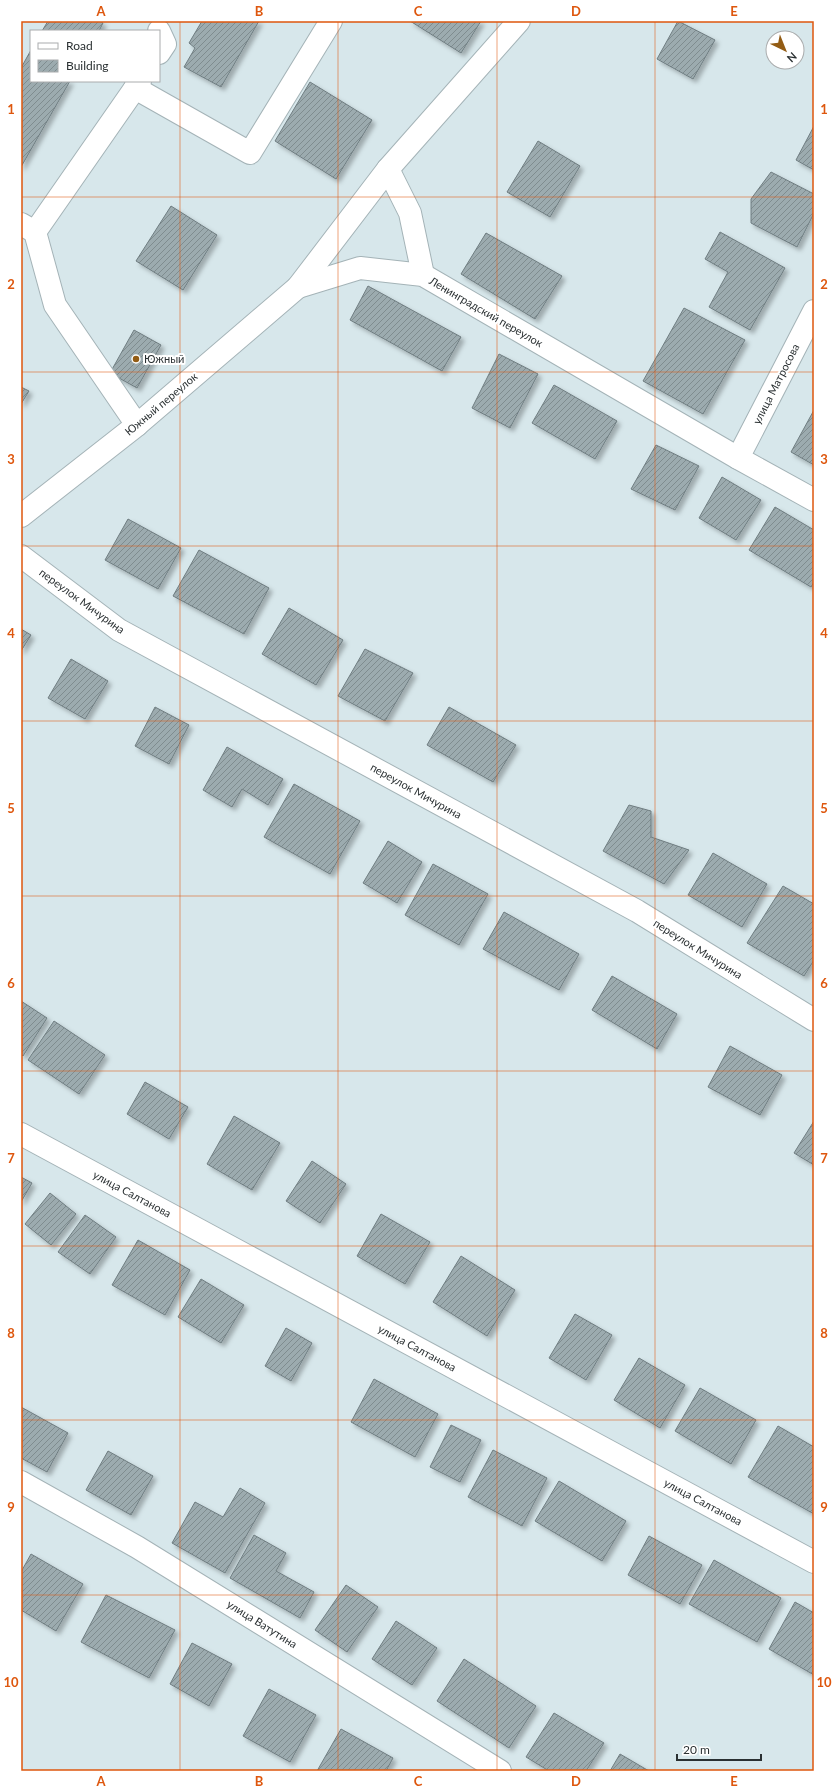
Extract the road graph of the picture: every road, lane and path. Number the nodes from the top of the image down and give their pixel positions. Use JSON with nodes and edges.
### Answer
{"nodes":[{"id":1,"x":154,"y":21,"type":"edge"},
{"id":2,"x":331,"y":21,"type":"edge"},
{"id":3,"x":519,"y":21,"type":"edge"},
{"id":4,"x":158,"y":30,"type":"edge"},
{"id":5,"x":160,"y":33,"type":"edge"},
{"id":6,"x":160,"y":52,"type":"edge"},
{"id":7,"x":137,"y":84,"type":"edge"},
{"id":8,"x":388,"y":169,"type":"junction"},
{"id":9,"x":28,"y":228,"type":"edge"},
{"id":10,"x":423,"y":275,"type":"junction"},
{"id":11,"x":298,"y":287,"type":"junction"},
{"id":12,"x":814,"y":311,"type":"edge"},
{"id":13,"x":137,"y":425,"type":"junction"},
{"id":14,"x":738,"y":458,"type":"junction"},
{"id":15,"x":814,"y":500,"type":"edge"},
{"id":16,"x":21,"y":516,"type":"edge"},
{"id":17,"x":21,"y":556,"type":"edge"},
{"id":18,"x":814,"y":1020,"type":"edge"},
{"id":19,"x":21,"y":1134,"type":"edge"},
{"id":20,"x":21,"y":1482,"type":"edge"},
{"id":21,"x":814,"y":1562,"type":"edge"},
{"id":22,"x":500,"y":1771,"type":"edge"}],
"edges":[{"from":1,"to":4,"type":"street"},
{"from":2,"to":7,"type":"street"},
{"from":3,"to":8,"type":"street"},
{"from":5,"to":6,"type":"street"},
{"from":7,"to":9,"type":"street"},
{"from":8,"to":10,"type":"street"},
{"from":8,"to":11,"type":"street"},
{"from":9,"to":13,"type":"street"},
{"from":10,"to":11,"type":"street","name":"Ленинградский переулок"},
{"from":10,"to":14,"type":"street","name":"Ленинградский переулок"},
{"from":11,"to":13,"type":"street","name":"Южный переулок"},
{"from":12,"to":14,"type":"street","name":"улица Матросова"},
{"from":13,"to":16,"type":"street","name":"Южный переулок"},
{"from":14,"to":15,"type":"street","name":"Ленинградский переулок"},
{"from":17,"to":18,"type":"street","name":"переулок Мичурина"},
{"from":19,"to":21,"type":"street","name":"улица Салтанова"},
{"from":20,"to":22,"type":"street","name":"улица Ватутина"}]}
